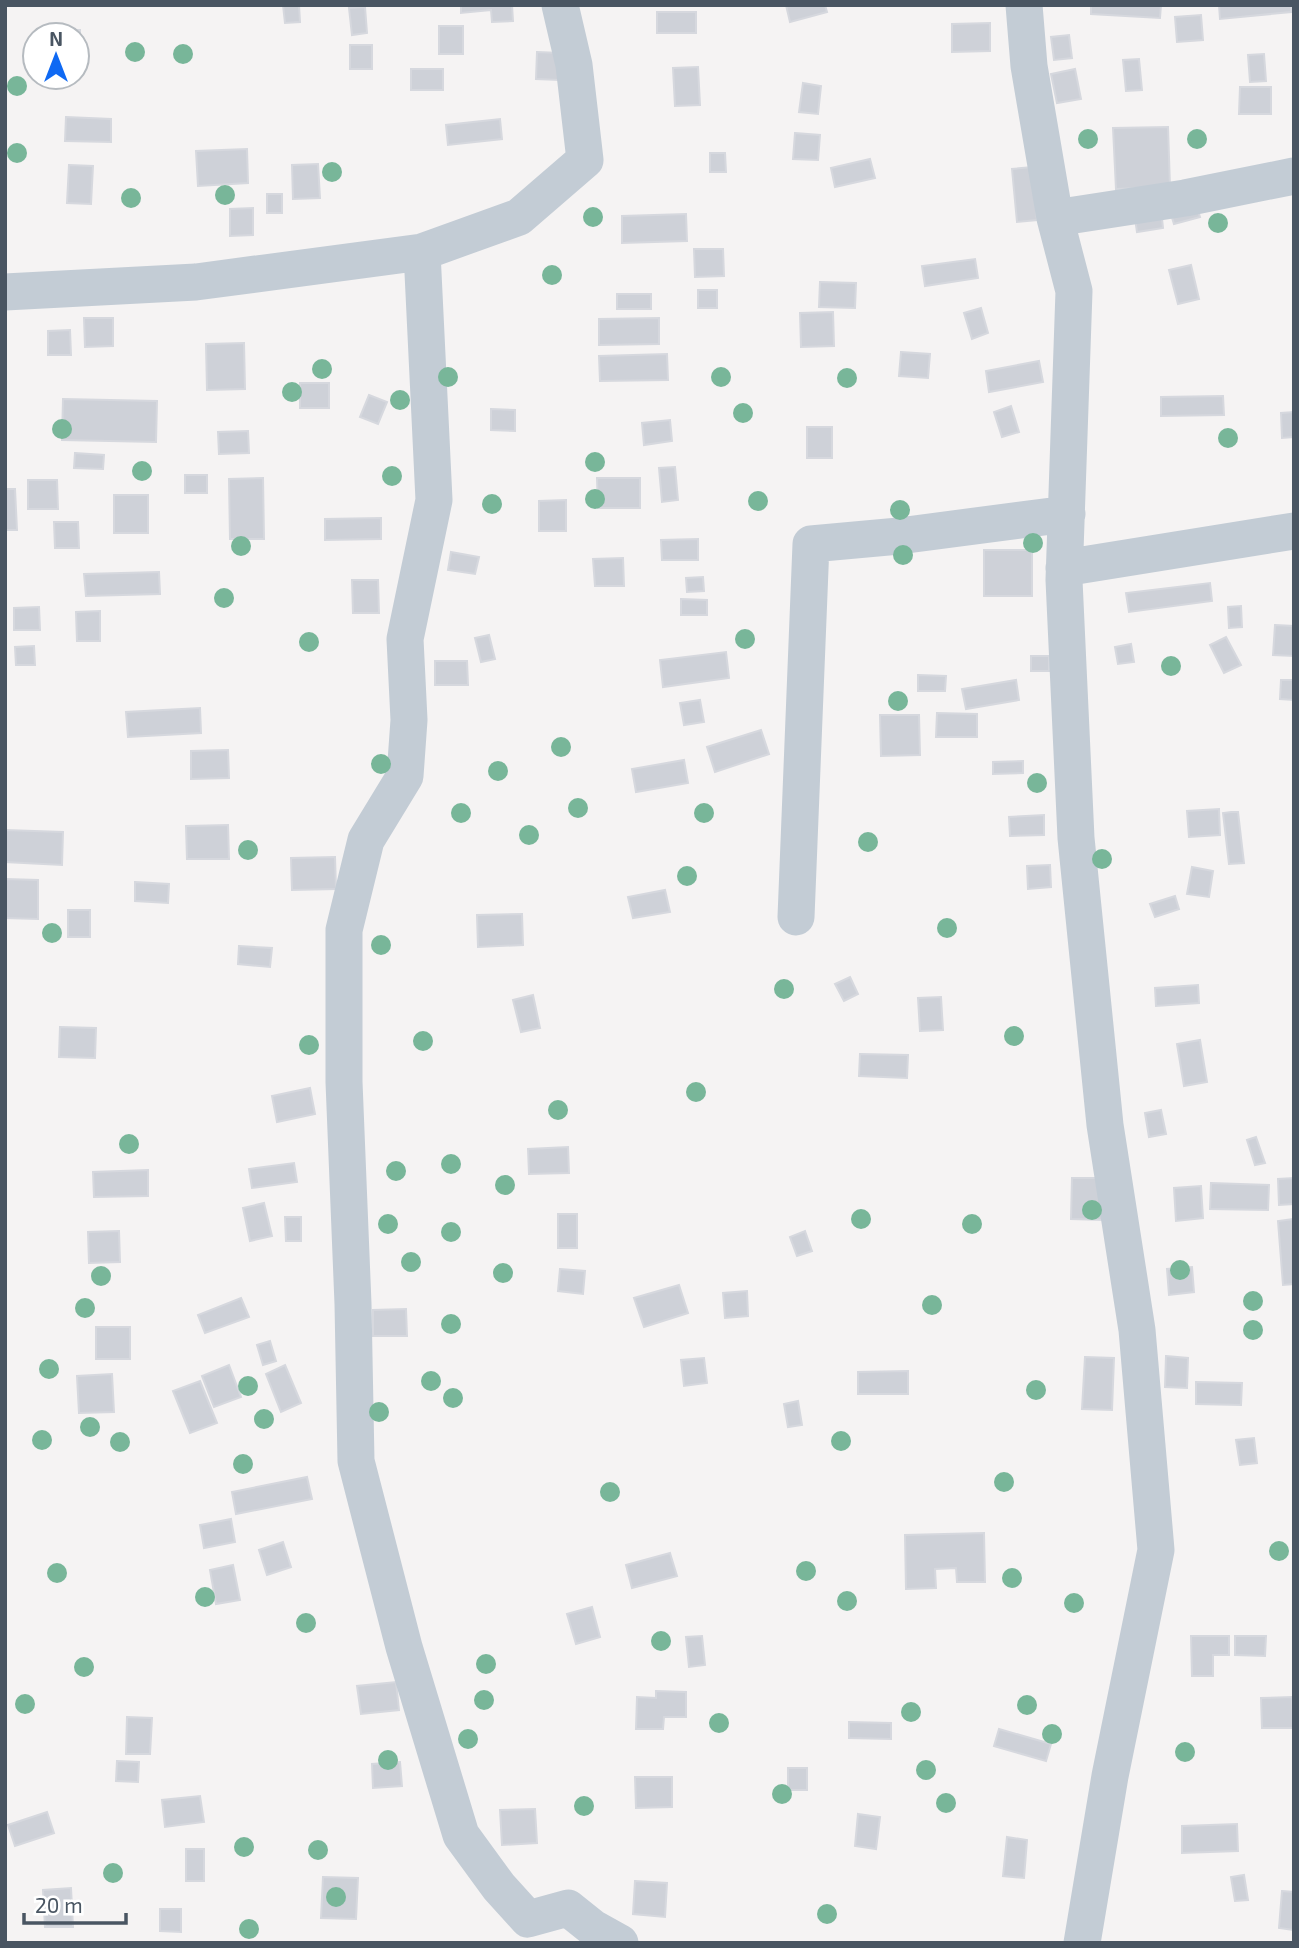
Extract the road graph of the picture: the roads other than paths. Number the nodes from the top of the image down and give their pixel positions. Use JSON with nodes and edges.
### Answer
{"nodes":[{"id":1,"x":560,"y":5,"type":"edge"},
{"id":2,"x":1024,"y":5,"type":"edge"},
{"id":3,"x":1294,"y":176,"type":"edge"},
{"id":4,"x":1055,"y":218,"type":"junction"},
{"id":5,"x":422,"y":252,"type":"junction"},
{"id":6,"x":5,"y":292,"type":"edge"},
{"id":7,"x":1067,"y":514,"type":"junction"},
{"id":8,"x":1294,"y":531,"type":"edge"},
{"id":9,"x":1064,"y":568,"type":"junction"},
{"id":10,"x":796,"y":917,"type":"dead end"},
{"id":11,"x":620,"y":1943,"type":"edge"},
{"id":12,"x":1082,"y":1943,"type":"edge"}],
"edges":[{"from":1,"to":5,"type":"street"},
{"from":2,"to":4,"type":"street"},
{"from":3,"to":4,"type":"street"},
{"from":4,"to":7,"type":"street"},
{"from":5,"to":6,"type":"street"},
{"from":5,"to":11,"type":"street"},
{"from":7,"to":9,"type":"street"},
{"from":7,"to":10,"type":"street"},
{"from":8,"to":9,"type":"street"},
{"from":9,"to":12,"type":"street"}]}
